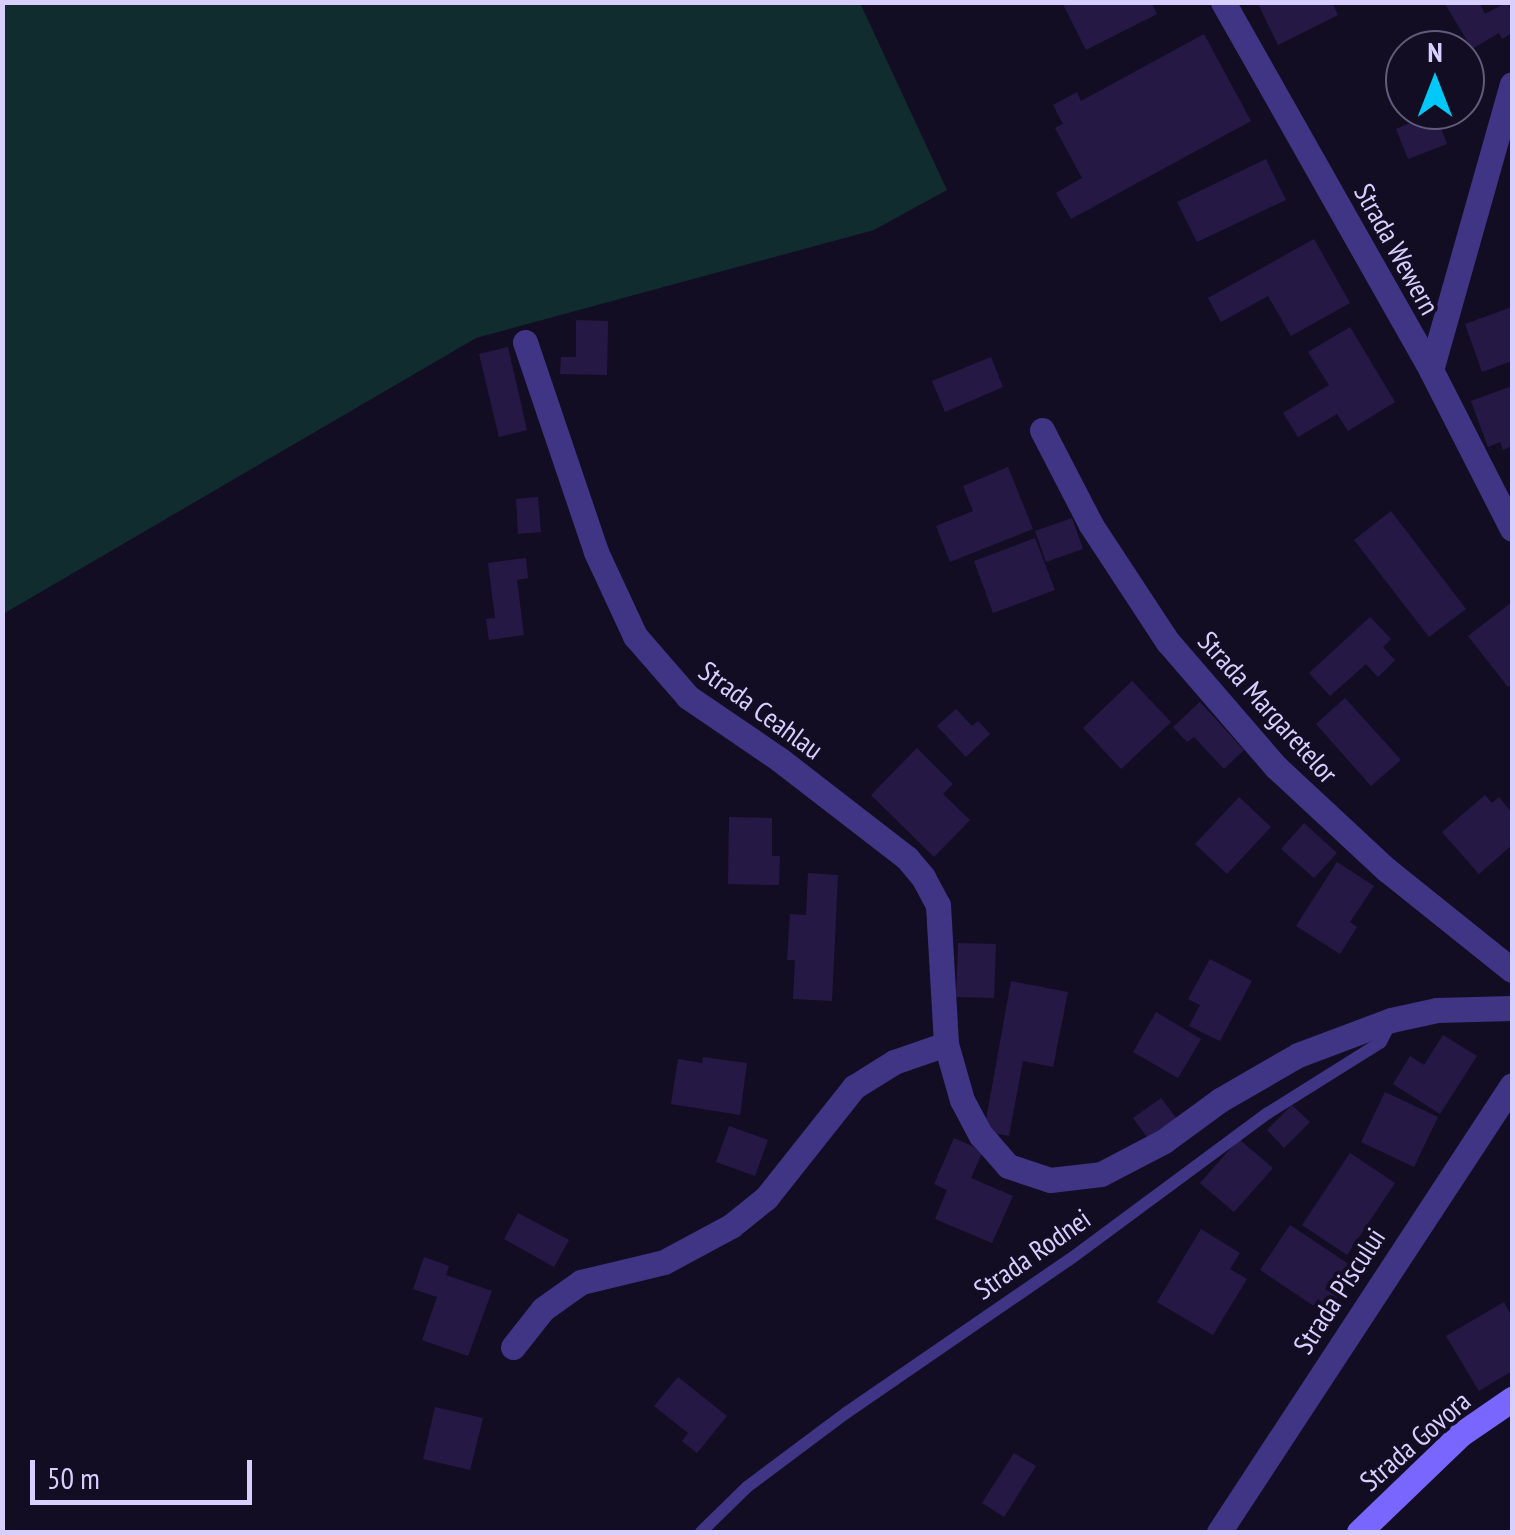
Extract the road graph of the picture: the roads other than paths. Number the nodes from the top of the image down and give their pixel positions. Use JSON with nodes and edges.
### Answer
{"nodes":[{"id":1,"x":1224,"y":2,"type":"edge"},
{"id":2,"x":1512,"y":84,"type":"edge"},
{"id":3,"x":525,"y":342,"type":"dead end"},
{"id":4,"x":1431,"y":370,"type":"junction"},
{"id":5,"x":1042,"y":430,"type":"dead end"},
{"id":6,"x":1512,"y":529,"type":"edge"},
{"id":7,"x":1512,"y":970,"type":"edge"},
{"id":8,"x":1512,"y":1008,"type":"edge"},
{"id":9,"x":1391,"y":1020,"type":"junction"},
{"id":10,"x":946,"y":1044,"type":"junction"},
{"id":11,"x":1512,"y":1085,"type":"edge"},
{"id":12,"x":513,"y":1348,"type":"dead end"},
{"id":13,"x":1512,"y":1398,"type":"edge"},
{"id":14,"x":701,"y":1532,"type":"edge"},
{"id":15,"x":1219,"y":1532,"type":"edge"},
{"id":16,"x":1359,"y":1532,"type":"edge"}],
"edges":[{"from":1,"to":4,"type":"street","name":"Strada Wewern"},
{"from":2,"to":4,"type":"street"},
{"from":3,"to":10,"type":"street","name":"Strada Ceahlau"},
{"from":4,"to":6,"type":"street","name":"Strada Wewern"},
{"from":5,"to":7,"type":"street","name":"Strada Margaretelor"},
{"from":8,"to":9,"type":"street","name":"Strada Ceahlau"},
{"from":9,"to":10,"type":"street","name":"Strada Ceahlau"},
{"from":9,"to":14,"type":"lane","name":"Strada Rodnei"},
{"from":10,"to":12,"type":"street"},
{"from":11,"to":15,"type":"street","name":"Strada Piscului"},
{"from":13,"to":16,"type":"main road","name":"Strada Govora"}]}
